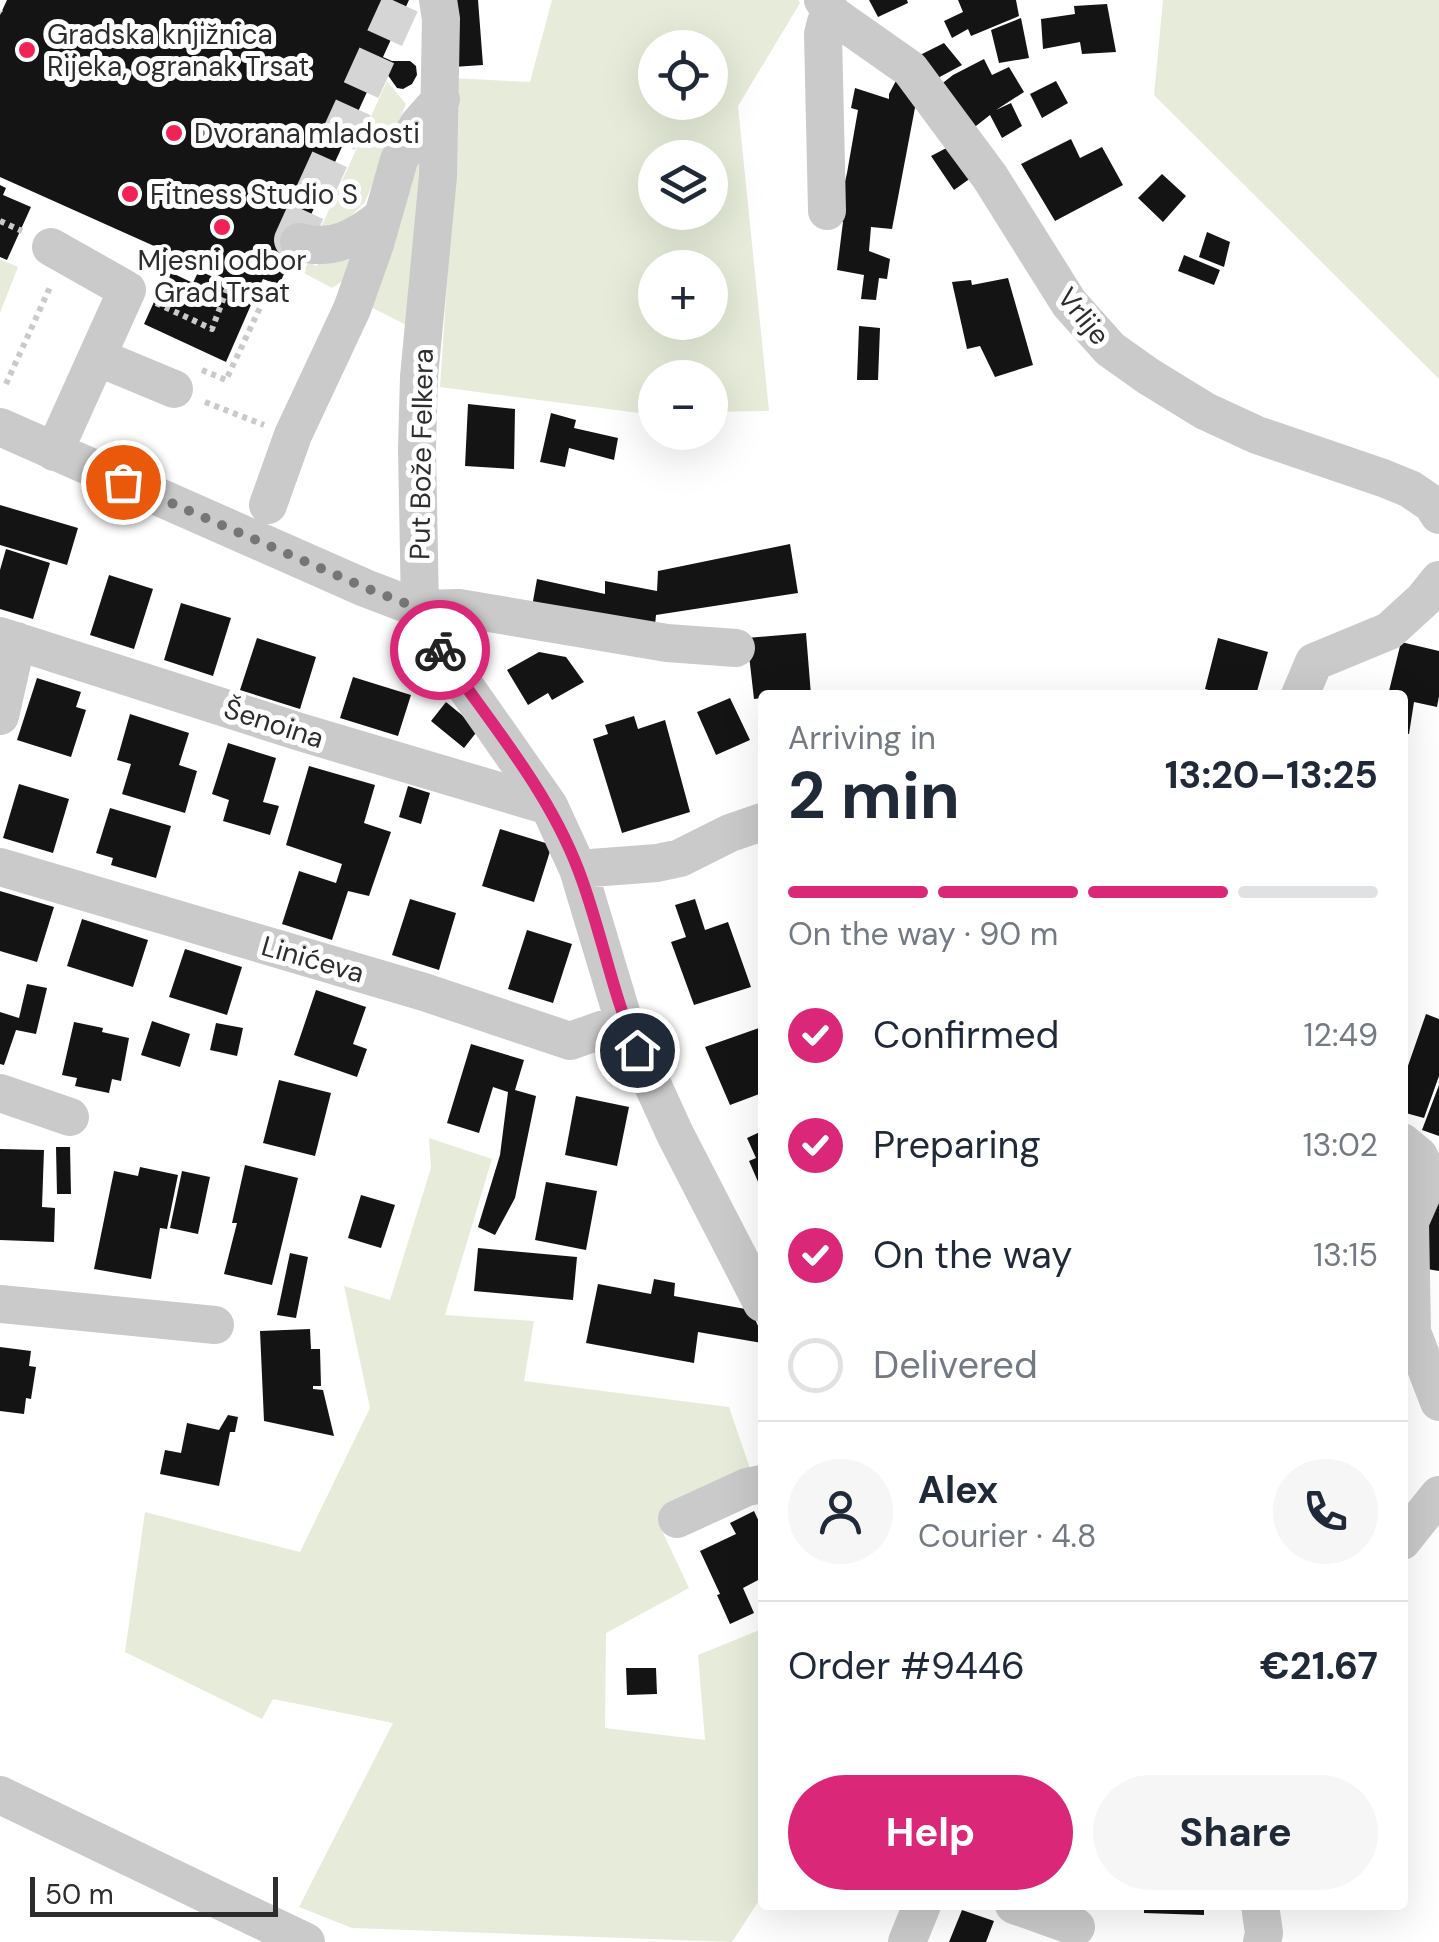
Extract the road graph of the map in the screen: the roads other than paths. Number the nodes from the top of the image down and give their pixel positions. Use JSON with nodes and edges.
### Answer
{"nodes":[{"id":1,"x":438,"y":0,"type":"edge"},
{"id":2,"x":828,"y":7,"type":"edge"},
{"id":3,"x":440,"y":100,"type":"junction"},
{"id":4,"x":827,"y":211,"type":"dead end"},
{"id":5,"x":382,"y":217,"type":"junction"},
{"id":6,"x":299,"y":242,"type":"dead end"},
{"id":7,"x":51,"y":246,"type":"dead end"},
{"id":8,"x":97,"y":357,"type":"junction"},
{"id":9,"x":185,"y":378,"type":"road end"},
{"id":10,"x":0,"y":427,"type":"edge"},
{"id":11,"x":54,"y":452,"type":"junction"},
{"id":12,"x":268,"y":505,"type":"dead end"},
{"id":13,"x":1437,"y":506,"type":"edge"},
{"id":14,"x":1439,"y":580,"type":"edge"},
{"id":15,"x":420,"y":609,"type":"junction"},
{"id":16,"x":8,"y":638,"type":"edge"},
{"id":17,"x":736,"y":648,"type":"dead end"},
{"id":18,"x":1302,"y":690,"type":"edge"},
{"id":19,"x":0,"y":716,"type":"edge"},
{"id":20,"x":549,"y":806,"type":"junction"},
{"id":21,"x":758,"y":823,"type":"edge"},
{"id":22,"x":0,"y":867,"type":"edge"},
{"id":23,"x":578,"y":869,"type":"junction"},
{"id":24,"x":624,"y":1022,"type":"junction"},
{"id":25,"x":0,"y":1093,"type":"edge"},
{"id":26,"x":70,"y":1117,"type":"dead end"},
{"id":27,"x":1408,"y":1147,"type":"edge"},
{"id":28,"x":758,"y":1295,"type":"edge"},
{"id":29,"x":0,"y":1304,"type":"edge"},
{"id":30,"x":214,"y":1325,"type":"dead end"},
{"id":31,"x":1439,"y":1402,"type":"edge"},
{"id":32,"x":758,"y":1485,"type":"edge"},
{"id":33,"x":1439,"y":1495,"type":"edge"},
{"id":34,"x":678,"y":1519,"type":"dead end"},
{"id":35,"x":1408,"y":1534,"type":"edge"},
{"id":36,"x":0,"y":1795,"type":"edge"},
{"id":37,"x":920,"y":1910,"type":"edge"},
{"id":38,"x":1029,"y":1910,"type":"edge"},
{"id":39,"x":1261,"y":1910,"type":"edge"},
{"id":40,"x":1076,"y":1926,"type":"dead end"},
{"id":41,"x":306,"y":1942,"type":"edge"},
{"id":42,"x":907,"y":1942,"type":"edge"},
{"id":43,"x":1262,"y":1942,"type":"edge"}],
"edges":[{"from":1,"to":3,"type":"street","name":"Put Bože Felkera"},
{"from":2,"to":4,"type":"street"},
{"from":2,"to":13,"type":"street","name":"Vrlije"},
{"from":3,"to":5,"type":"street"},
{"from":3,"to":15,"type":"street","name":"Put Bože Felkera"},
{"from":5,"to":6,"type":"street"},
{"from":5,"to":12,"type":"street"},
{"from":7,"to":8,"type":"street"},
{"from":8,"to":9,"type":"street"},
{"from":8,"to":11,"type":"street"},
{"from":10,"to":11,"type":"street"},
{"from":11,"to":15,"type":"street"},
{"from":14,"to":18,"type":"street"},
{"from":15,"to":17,"type":"street"},
{"from":15,"to":20,"type":"street","name":"Put Bože Felkera"},
{"from":16,"to":19,"type":"street"},
{"from":16,"to":20,"type":"street","name":"Šenoina"},
{"from":20,"to":23,"type":"street","name":"Put Bože Felkera"},
{"from":21,"to":23,"type":"street"},
{"from":22,"to":24,"type":"street","name":"Linićeva"},
{"from":23,"to":24,"type":"street","name":"Put Bože Felkera"},
{"from":24,"to":28,"type":"street","name":"Put Bože Felkera"},
{"from":25,"to":26,"type":"street"},
{"from":27,"to":31,"type":"street"},
{"from":29,"to":30,"type":"street"},
{"from":32,"to":34,"type":"street"},
{"from":33,"to":35,"type":"street"},
{"from":36,"to":41,"type":"street"},
{"from":37,"to":42,"type":"street"},
{"from":38,"to":40,"type":"street"},
{"from":39,"to":43,"type":"street"}]}
